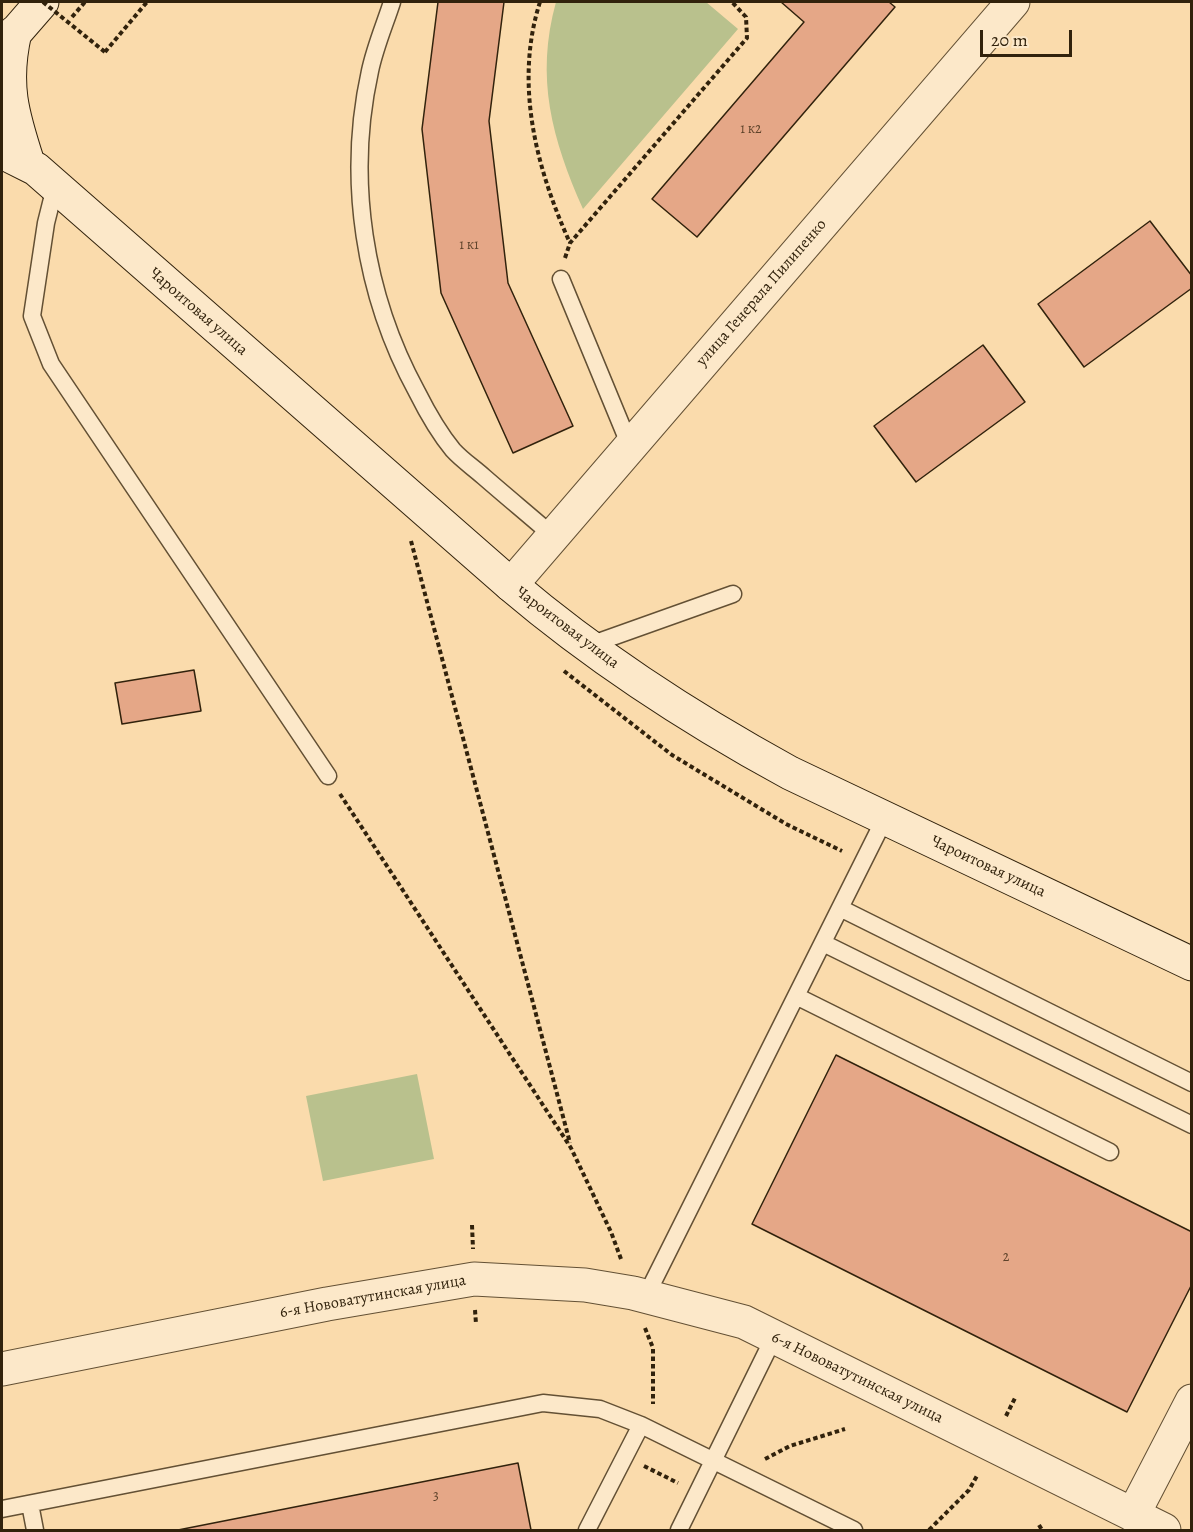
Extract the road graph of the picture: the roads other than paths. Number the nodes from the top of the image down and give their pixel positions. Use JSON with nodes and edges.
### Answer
{"nodes":[{"id":1,"x":42,"y":2,"type":"edge"},
{"id":2,"x":393,"y":2,"type":"edge"},
{"id":3,"x":1005,"y":4,"type":"edge"},
{"id":4,"x":8,"y":40,"type":"edge"},
{"id":5,"x":15,"y":158,"type":"edge"},
{"id":6,"x":55,"y":187,"type":"junction"},
{"id":7,"x":561,"y":279,"type":"dead end"},
{"id":8,"x":630,"y":446,"type":"junction"},
{"id":9,"x":553,"y":536,"type":"junction"},
{"id":10,"x":511,"y":585,"type":"junction"},
{"id":11,"x":733,"y":594,"type":"dead end"},
{"id":12,"x":587,"y":646,"type":"junction"},
{"id":13,"x":328,"y":776,"type":"road end"},
{"id":14,"x":885,"y":819,"type":"junction"},
{"id":15,"x":840,"y":908,"type":"junction"},
{"id":16,"x":823,"y":943,"type":"junction"},
{"id":17,"x":1191,"y":964,"type":"edge"},
{"id":18,"x":796,"y":996,"type":"junction"},
{"id":19,"x":1191,"y":1083,"type":"edge"},
{"id":20,"x":1191,"y":1125,"type":"edge"},
{"id":21,"x":1110,"y":1152,"type":"dead end"},
{"id":22,"x":646,"y":1296,"type":"junction"},
{"id":23,"x":774,"y":1337,"type":"junction"},
{"id":24,"x":2,"y":1369,"type":"edge"},
{"id":25,"x":1191,"y":1401,"type":"edge"},
{"id":26,"x":641,"y":1425,"type":"junction"},
{"id":27,"x":713,"y":1460,"type":"junction"},
{"id":28,"x":30,"y":1504,"type":"junction"},
{"id":29,"x":2,"y":1509,"type":"edge"},
{"id":30,"x":1133,"y":1515,"type":"junction"},
{"id":31,"x":35,"y":1530,"type":"edge"},
{"id":32,"x":587,"y":1530,"type":"edge"},
{"id":33,"x":679,"y":1530,"type":"edge"},
{"id":34,"x":854,"y":1530,"type":"edge"},
{"id":35,"x":1164,"y":1530,"type":"edge"}],
"edges":[{"from":1,"to":4,"type":"street"},
{"from":2,"to":9,"type":"lane"},
{"from":3,"to":8,"type":"street","name":"улица Генерала Пилипенко"},
{"from":4,"to":5,"type":"street","name":"Чароитовая улица"},
{"from":5,"to":6,"type":"street","name":"Чароитовая улица"},
{"from":6,"to":10,"type":"street","name":"Чароитовая улица"},
{"from":6,"to":13,"type":"lane"},
{"from":7,"to":8,"type":"lane"},
{"from":8,"to":9,"type":"street","name":"улица Генерала Пилипенко"},
{"from":9,"to":10,"type":"street","name":"улица Генерала Пилипенко"},
{"from":10,"to":12,"type":"street","name":"Чароитовая улица"},
{"from":11,"to":12,"type":"lane"},
{"from":12,"to":14,"type":"street","name":"Чароитовая улица"},
{"from":14,"to":15,"type":"lane"},
{"from":14,"to":17,"type":"street","name":"Чароитовая улица"},
{"from":15,"to":16,"type":"lane"},
{"from":15,"to":19,"type":"lane"},
{"from":16,"to":18,"type":"lane"},
{"from":16,"to":20,"type":"lane"},
{"from":18,"to":21,"type":"lane"},
{"from":18,"to":22,"type":"lane"},
{"from":22,"to":23,"type":"street","name":"6-я Нововатутинская улица"},
{"from":22,"to":24,"type":"street","name":"6-я Нововатутинская улица"},
{"from":23,"to":27,"type":"lane"},
{"from":23,"to":30,"type":"street","name":"6-я Нововатутинская улица"},
{"from":25,"to":30,"type":"street"},
{"from":26,"to":27,"type":"lane"},
{"from":26,"to":28,"type":"lane"},
{"from":26,"to":32,"type":"lane"},
{"from":27,"to":33,"type":"lane"},
{"from":27,"to":34,"type":"lane"},
{"from":28,"to":29,"type":"lane"},
{"from":28,"to":31,"type":"lane"},
{"from":30,"to":35,"type":"street","name":"6-я Нововатутинская улица"}]}
